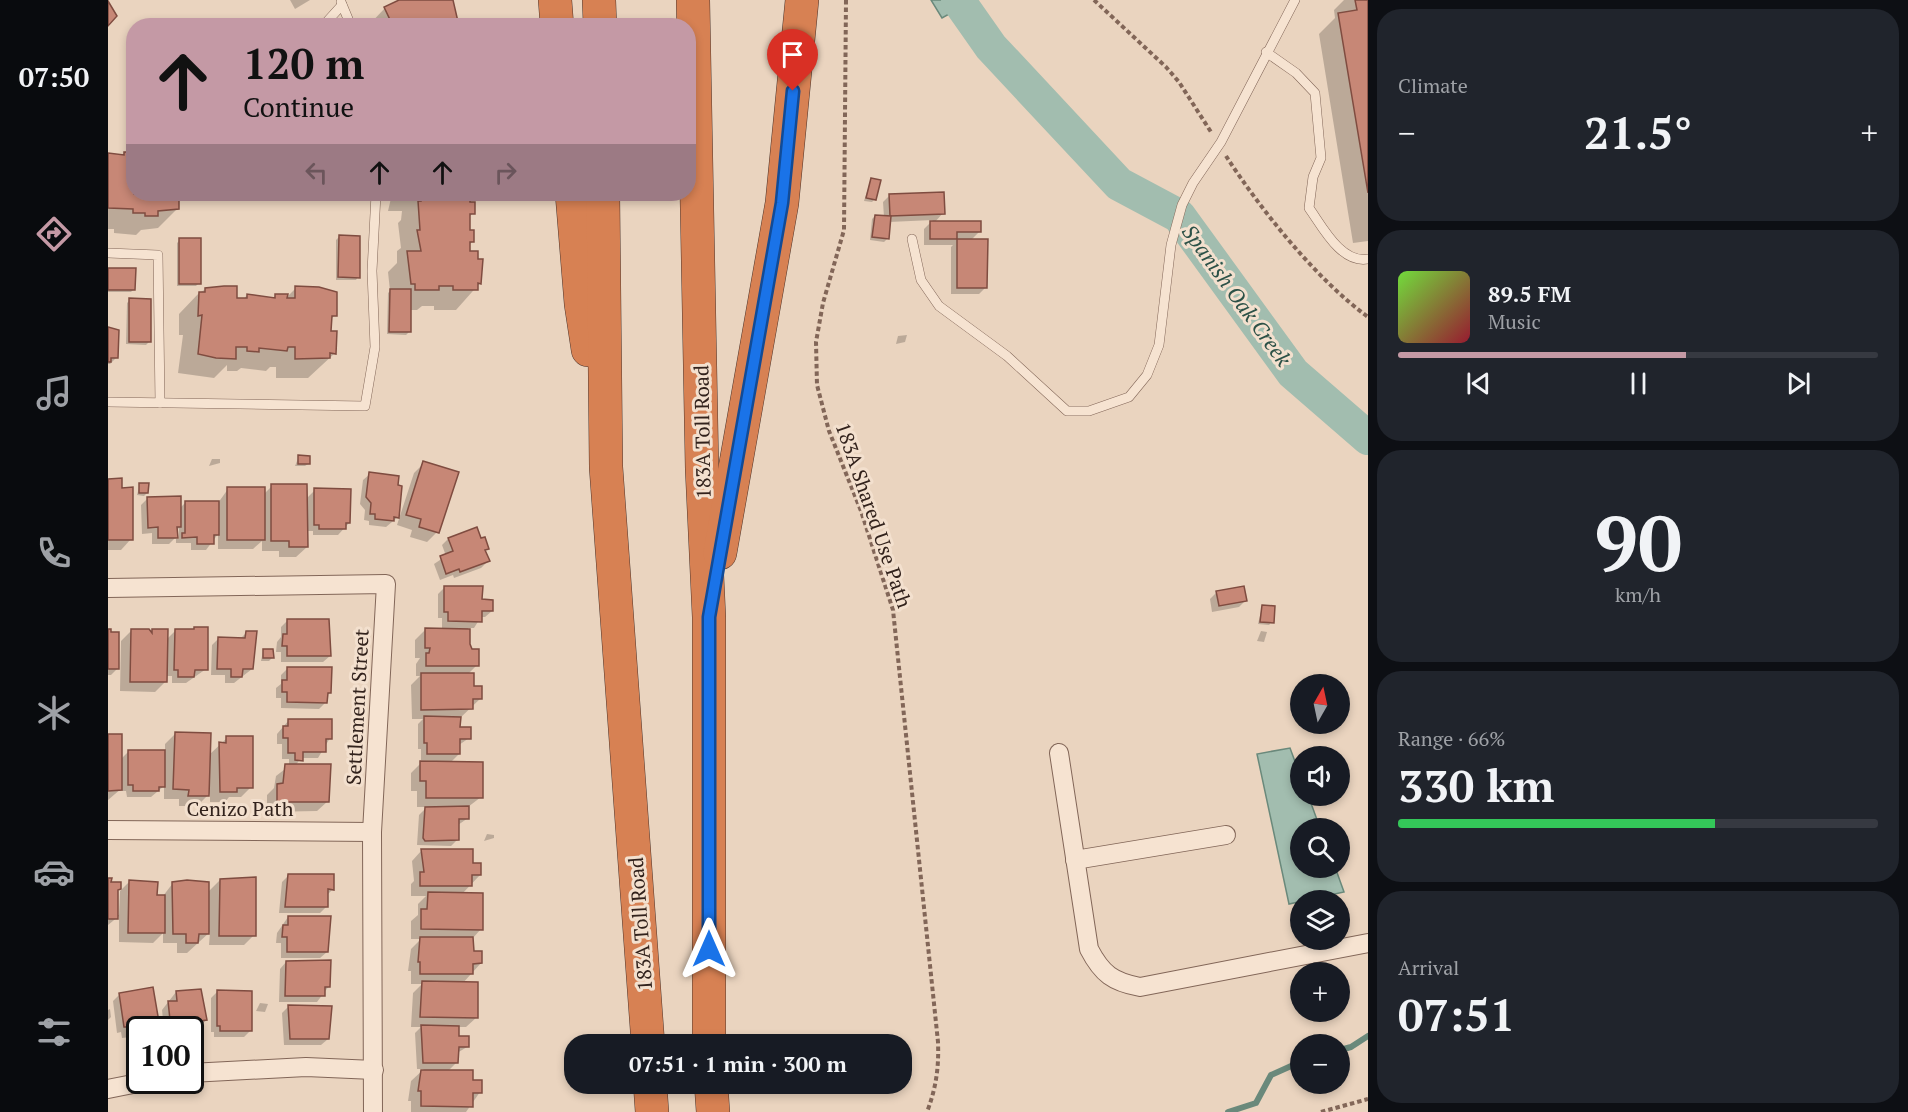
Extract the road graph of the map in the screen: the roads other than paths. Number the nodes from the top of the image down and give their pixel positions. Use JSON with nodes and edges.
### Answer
{"nodes":[{"id":1,"x":555,"y":0,"type":"edge"},
{"id":2,"x":599,"y":0,"type":"edge"},
{"id":3,"x":693,"y":0,"type":"edge"},
{"id":4,"x":802,"y":0,"type":"edge"},
{"id":5,"x":1295,"y":0,"type":"edge"},
{"id":6,"x":341,"y":2,"type":"edge"},
{"id":7,"x":329,"y":18,"type":"edge"},
{"id":8,"x":348,"y":18,"type":"edge"},
{"id":9,"x":556,"y":18,"type":"edge"},
{"id":10,"x":600,"y":18,"type":"edge"},
{"id":11,"x":693,"y":18,"type":"edge"},
{"id":12,"x":1266,"y":52,"type":"junction"},
{"id":13,"x":696,"y":156,"type":"edge"},
{"id":14,"x":376,"y":201,"type":"edge"},
{"id":15,"x":573,"y":201,"type":"edge"},
{"id":16,"x":603,"y":201,"type":"edge"},
{"id":17,"x":912,"y":239,"type":"dead end"},
{"id":18,"x":108,"y":254,"type":"edge"},
{"id":19,"x":1368,"y":259,"type":"edge"},
{"id":20,"x":108,"y":402,"type":"edge"},
{"id":21,"x":160,"y":403,"type":"junction"},
{"id":22,"x":606,"y":467,"type":"junction"},
{"id":23,"x":108,"y":588,"type":"edge"},
{"id":24,"x":709,"y":617,"type":"junction"},
{"id":25,"x":1059,"y":753,"type":"dead end"},
{"id":26,"x":108,"y":830,"type":"edge"},
{"id":27,"x":372,"y":832,"type":"junction"},
{"id":28,"x":1226,"y":835,"type":"dead end"},
{"id":29,"x":1075,"y":860,"type":"junction"},
{"id":30,"x":1368,"y":943,"type":"edge"},
{"id":31,"x":647,"y":1034,"type":"edge"},
{"id":32,"x":709,"y":1034,"type":"edge"},
{"id":33,"x":374,"y":1070,"type":"junction"},
{"id":34,"x":204,"y":1072,"type":"edge"},
{"id":35,"x":126,"y":1085,"type":"edge"},
{"id":36,"x":108,"y":1089,"type":"edge"},
{"id":37,"x":651,"y":1094,"type":"edge"},
{"id":38,"x":712,"y":1094,"type":"edge"},
{"id":39,"x":373,"y":1112,"type":"edge"},
{"id":40,"x":652,"y":1112,"type":"edge"},
{"id":41,"x":713,"y":1112,"type":"edge"}],
"edges":[{"from":1,"to":9,"type":"highway"},
{"from":2,"to":10,"type":"highway"},
{"from":3,"to":11,"type":"highway","name":"183A Toll Road"},
{"from":4,"to":24,"type":"highway"},
{"from":5,"to":12,"type":"lane"},
{"from":6,"to":7,"type":"lane"},
{"from":6,"to":8,"type":"lane"},
{"from":12,"to":17,"type":"lane"},
{"from":12,"to":19,"type":"lane"},
{"from":13,"to":24,"type":"highway","name":"183A Toll Road"},
{"from":14,"to":21,"type":"lane"},
{"from":15,"to":22,"type":"highway"},
{"from":16,"to":22,"type":"highway","name":"183A Toll Road"},
{"from":18,"to":21,"type":"lane"},
{"from":20,"to":21,"type":"lane"},
{"from":22,"to":31,"type":"highway","name":"183A Toll Road"},
{"from":23,"to":27,"type":"street","name":"Settlement Street"},
{"from":24,"to":32,"type":"highway","name":"183A Toll Road"},
{"from":25,"to":29,"type":"street"},
{"from":26,"to":27,"type":"street","name":"Cenizo Path"},
{"from":27,"to":33,"type":"street","name":"Settlement Street"},
{"from":28,"to":29,"type":"street"},
{"from":29,"to":30,"type":"street"},
{"from":33,"to":34,"type":"street"},
{"from":33,"to":39,"type":"street","name":"Settlement Street"},
{"from":35,"to":36,"type":"street"},
{"from":37,"to":40,"type":"highway"},
{"from":38,"to":41,"type":"highway"}]}
